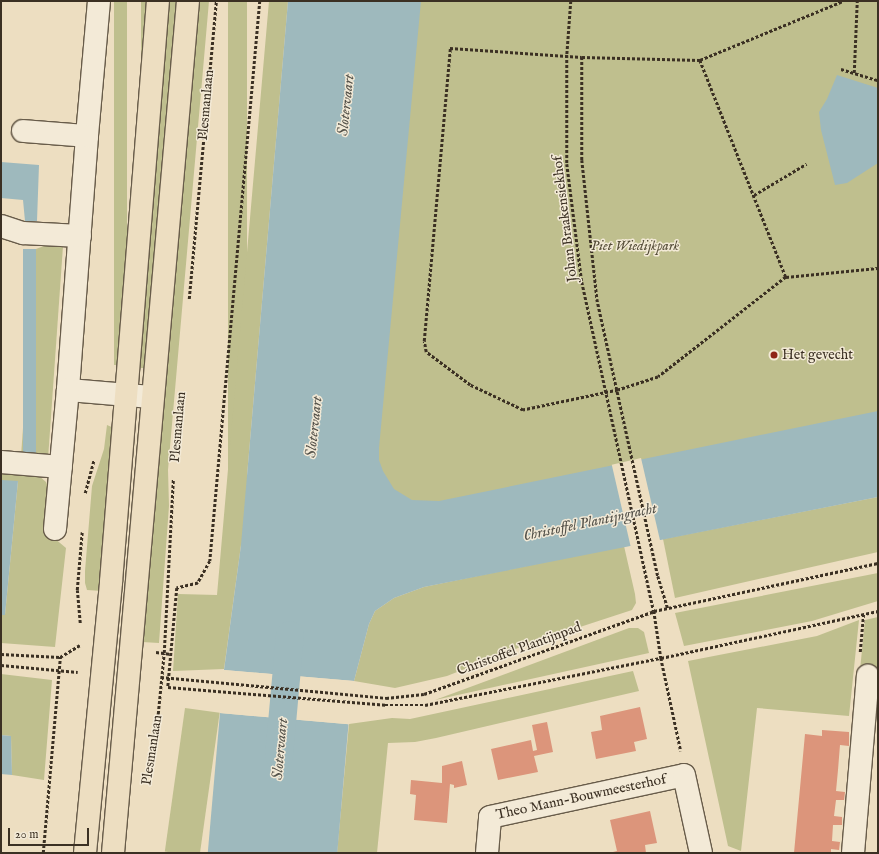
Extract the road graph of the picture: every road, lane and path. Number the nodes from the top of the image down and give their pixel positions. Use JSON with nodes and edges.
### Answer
{"nodes":[{"id":1,"x":99,"y":1,"type":"edge"},
{"id":2,"x":158,"y":1,"type":"edge"},
{"id":3,"x":188,"y":1,"type":"edge"},
{"id":4,"x":216,"y":1,"type":"edge"},
{"id":5,"x":260,"y":1,"type":"edge"},
{"id":6,"x":571,"y":1,"type":"edge"},
{"id":7,"x":844,"y":1,"type":"edge"},
{"id":8,"x":857,"y":1,"type":"edge"},
{"id":9,"x":567,"y":55,"type":"junction"},
{"id":10,"x":582,"y":57,"type":"junction"},
{"id":11,"x":700,"y":60,"type":"junction"},
{"id":12,"x":841,"y":69,"type":"dead end"},
{"id":13,"x":854,"y":73,"type":"junction"},
{"id":14,"x":878,"y":80,"type":"edge"},
{"id":15,"x":23,"y":131,"type":"dead end"},
{"id":16,"x":87,"y":136,"type":"junction"},
{"id":17,"x":806,"y":164,"type":"dead end"},
{"id":18,"x":754,"y":194,"type":"junction"},
{"id":19,"x":1,"y":226,"type":"edge"},
{"id":20,"x":80,"y":236,"type":"junction"},
{"id":21,"x":878,"y":268,"type":"edge"},
{"id":22,"x":786,"y":277,"type":"junction"},
{"id":23,"x":189,"y":300,"type":"dead end"},
{"id":24,"x":68,"y":390,"type":"junction"},
{"id":25,"x":618,"y":390,"type":"junction"},
{"id":26,"x":606,"y":393,"type":"junction"},
{"id":27,"x":125,"y":394,"type":"junction"},
{"id":28,"x":152,"y":397,"type":"junction"},
{"id":29,"x":1,"y":462,"type":"edge"},
{"id":30,"x":61,"y":467,"type":"junction"},
{"id":31,"x":174,"y":473,"type":"dead end"},
{"id":32,"x":55,"y":529,"type":"dead end"},
{"id":33,"x":878,"y":563,"type":"edge"},
{"id":34,"x":647,"y":579,"type":"joint"},
{"id":35,"x":668,"y":608,"type":"junction"},
{"id":36,"x":654,"y":611,"type":"junction"},
{"id":37,"x":878,"y":612,"type":"edge"},
{"id":38,"x":81,"y":644,"type":"dead end"},
{"id":39,"x":1,"y":654,"type":"edge"},
{"id":40,"x":60,"y":657,"type":"junction"},
{"id":41,"x":661,"y":658,"type":"junction"},
{"id":42,"x":1,"y":665,"type":"edge"},
{"id":43,"x":59,"y":670,"type":"junction"},
{"id":44,"x":79,"y":672,"type":"dead end"},
{"id":45,"x":868,"y":676,"type":"dead end"},
{"id":46,"x":161,"y":677,"type":"junction"},
{"id":47,"x":169,"y":678,"type":"junction"},
{"id":48,"x":148,"y":762,"type":"dead end"},
{"id":49,"x":684,"y":775,"type":"junction"},
{"id":50,"x":43,"y":853,"type":"edge"},
{"id":51,"x":85,"y":853,"type":"edge"},
{"id":52,"x":113,"y":853,"type":"edge"},
{"id":53,"x":487,"y":853,"type":"edge"},
{"id":54,"x":701,"y":853,"type":"edge"},
{"id":55,"x":853,"y":853,"type":"edge"}],
"edges":[{"from":1,"to":16,"type":"street"},
{"from":2,"to":27,"type":"main road"},
{"from":3,"to":28,"type":"main road","name":"Plesmanlaan"},
{"from":4,"to":23,"type":"path","name":"Plesmanlaan"},
{"from":5,"to":47,"type":"path"},
{"from":6,"to":9,"type":"path","name":"Johan Braakensiekhof"},
{"from":7,"to":11,"type":"path"},
{"from":8,"to":13,"type":"path"},
{"from":9,"to":10,"type":"path"},
{"from":9,"to":26,"type":"path","name":"Johan Braakensiekhof"},
{"from":9,"to":26,"type":"path"},
{"from":10,"to":11,"type":"path"},
{"from":10,"to":25,"type":"path"},
{"from":11,"to":18,"type":"path"},
{"from":12,"to":13,"type":"path"},
{"from":13,"to":14,"type":"path"},
{"from":15,"to":16,"type":"street"},
{"from":16,"to":20,"type":"street"},
{"from":17,"to":18,"type":"path"},
{"from":18,"to":22,"type":"path"},
{"from":19,"to":20,"type":"street"},
{"from":20,"to":24,"type":"street"},
{"from":21,"to":22,"type":"path"},
{"from":22,"to":25,"type":"path"},
{"from":24,"to":27,"type":"street"},
{"from":24,"to":30,"type":"street"},
{"from":25,"to":26,"type":"path"},
{"from":25,"to":35,"type":"path"},
{"from":26,"to":34,"type":"path","name":"Johan Braakensiekhof"},
{"from":27,"to":28,"type":"street"},
{"from":27,"to":51,"type":"main road"},
{"from":28,"to":52,"type":"main road","name":"Plesmanlaan"},
{"from":29,"to":30,"type":"street"},
{"from":30,"to":32,"type":"street"},
{"from":31,"to":46,"type":"path","name":"Plesmanlaan"},
{"from":33,"to":35,"type":"path","name":"Christoffel Plantijnpad"},
{"from":34,"to":36,"type":"path","name":"Theo Mann-Bouwmeesterhof"},
{"from":35,"to":36,"type":"path","name":"Christoffel Plantijnpad"},
{"from":36,"to":41,"type":"path","name":"Theo Mann-Bouwmeesterhof"},
{"from":36,"to":47,"type":"path","name":"Christoffel Plantijnpad"},
{"from":37,"to":41,"type":"path"},
{"from":38,"to":40,"type":"path"},
{"from":39,"to":40,"type":"path"},
{"from":40,"to":43,"type":"path"},
{"from":41,"to":47,"type":"path"},
{"from":41,"to":49,"type":"path","name":"Theo Mann-Bouwmeesterhof"},
{"from":42,"to":43,"type":"path"},
{"from":43,"to":44,"type":"path"},
{"from":43,"to":50,"type":"path"},
{"from":45,"to":55,"type":"street"},
{"from":46,"to":47,"type":"path","name":"Christoffel Plantijnpad"},
{"from":46,"to":48,"type":"path","name":"Plesmanlaan"},
{"from":49,"to":53,"type":"street","name":"Theo Mann-Bouwmeesterhof"},
{"from":49,"to":54,"type":"street","name":"Theo Mann-Bouwmeesterhof"}]}
